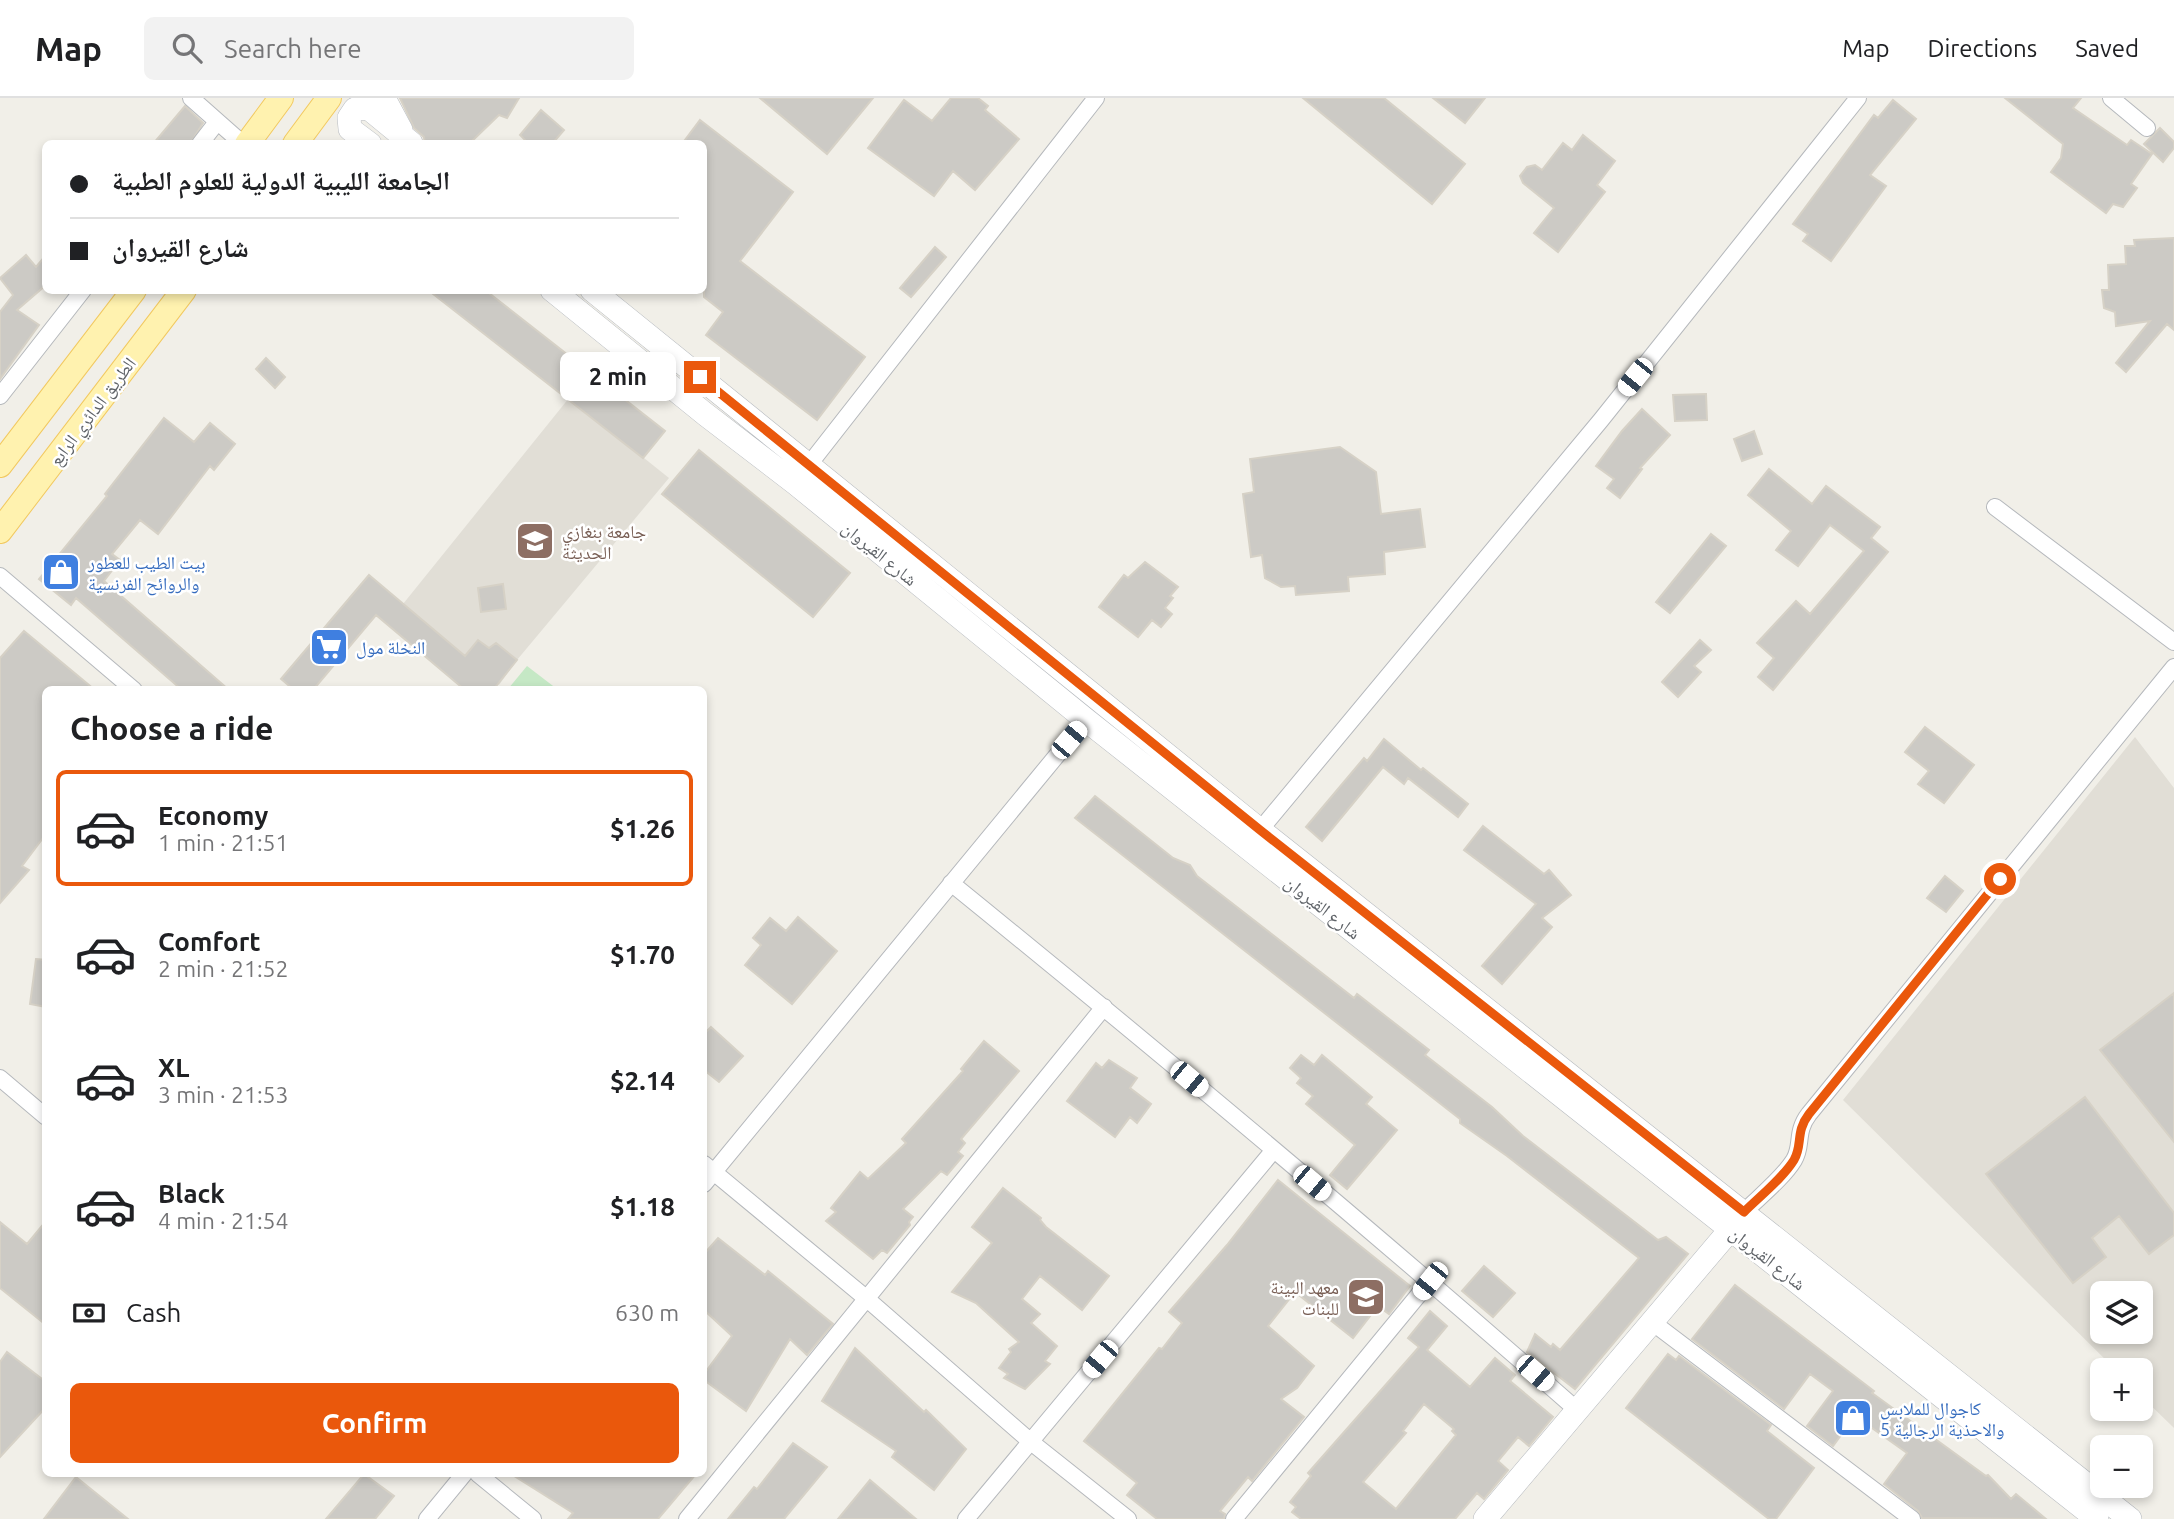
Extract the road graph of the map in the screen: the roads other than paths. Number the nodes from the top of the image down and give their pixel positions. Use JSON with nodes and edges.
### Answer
{"nodes":[{"id":1,"x":191,"y":98,"type":"edge"},
{"id":2,"x":281,"y":98,"type":"edge"},
{"id":3,"x":329,"y":98,"type":"edge"},
{"id":4,"x":384,"y":98,"type":"edge"},
{"id":5,"x":1096,"y":98,"type":"edge"},
{"id":6,"x":1858,"y":98,"type":"edge"},
{"id":7,"x":2111,"y":98,"type":"edge"},
{"id":8,"x":217,"y":122,"type":"junction"},
{"id":9,"x":2147,"y":128,"type":"dead end"},
{"id":10,"x":203,"y":140,"type":"edge"},
{"id":11,"x":240,"y":140,"type":"edge"},
{"id":12,"x":248,"y":140,"type":"edge"},
{"id":13,"x":298,"y":140,"type":"edge"},
{"id":14,"x":365,"y":140,"type":"edge"},
{"id":15,"x":407,"y":140,"type":"edge"},
{"id":16,"x":409,"y":140,"type":"edge"},
{"id":17,"x":80,"y":294,"type":"edge"},
{"id":18,"x":131,"y":294,"type":"edge"},
{"id":19,"x":181,"y":294,"type":"edge"},
{"id":20,"x":557,"y":294,"type":"edge"},
{"id":21,"x":597,"y":294,"type":"edge"},
{"id":22,"x":0,"y":396,"type":"edge"},
{"id":23,"x":809,"y":464,"type":"junction"},
{"id":24,"x":0,"y":465,"type":"edge"},
{"id":25,"x":794,"y":483,"type":"junction"},
{"id":26,"x":1995,"y":507,"type":"dead end"},
{"id":27,"x":0,"y":531,"type":"edge"},
{"id":28,"x":0,"y":576,"type":"edge"},
{"id":29,"x":2174,"y":642,"type":"edge"},
{"id":30,"x":2174,"y":667,"type":"edge"},
{"id":31,"x":129,"y":686,"type":"edge"},
{"id":32,"x":1086,"y":720,"type":"junction"},
{"id":33,"x":1260,"y":830,"type":"junction"},
{"id":34,"x":950,"y":883,"type":"junction"},
{"id":35,"x":1104,"y":1007,"type":"junction"},
{"id":36,"x":0,"y":1079,"type":"edge"},
{"id":37,"x":42,"y":1114,"type":"edge"},
{"id":38,"x":1273,"y":1151,"type":"junction"},
{"id":39,"x":707,"y":1173,"type":"edge"},
{"id":40,"x":1737,"y":1220,"type":"junction"},
{"id":41,"x":1430,"y":1281,"type":"junction"},
{"id":42,"x":867,"y":1299,"type":"junction"},
{"id":43,"x":1651,"y":1322,"type":"junction"},
{"id":44,"x":1577,"y":1410,"type":"junction"},
{"id":45,"x":1031,"y":1442,"type":"junction"},
{"id":46,"x":462,"y":1477,"type":"edge"},
{"id":47,"x":482,"y":1477,"type":"edge"},
{"id":48,"x":427,"y":1519,"type":"edge"},
{"id":49,"x":533,"y":1519,"type":"edge"},
{"id":50,"x":687,"y":1519,"type":"edge"},
{"id":51,"x":966,"y":1519,"type":"edge"},
{"id":52,"x":1128,"y":1519,"type":"edge"},
{"id":53,"x":1234,"y":1519,"type":"edge"},
{"id":54,"x":1485,"y":1519,"type":"edge"},
{"id":55,"x":1912,"y":1519,"type":"edge"},
{"id":56,"x":2097,"y":1519,"type":"edge"},
{"id":57,"x":2130,"y":1519,"type":"edge"}],
"edges":[{"from":1,"to":8,"type":"street"},
{"from":2,"to":12,"type":"main road"},
{"from":3,"to":13,"type":"main road"},
{"from":4,"to":16,"type":"main road"},
{"from":5,"to":23,"type":"street"},
{"from":6,"to":33,"type":"street"},
{"from":7,"to":9,"type":"street"},
{"from":8,"to":10,"type":"street"},
{"from":8,"to":11,"type":"street"},
{"from":14,"to":15,"type":"main road"},
{"from":17,"to":22,"type":"street"},
{"from":18,"to":24,"type":"main road"},
{"from":19,"to":27,"type":"main road","name":"الطريق الدائري الرابع"},
{"from":20,"to":25,"type":"main road","name":"شارع القيروان"},
{"from":21,"to":23,"type":"main road","name":"شارع القيروان"},
{"from":23,"to":25,"type":"street"},
{"from":23,"to":33,"type":"main road","name":"شارع القيروان"},
{"from":25,"to":32,"type":"main road","name":"شارع القيروان"},
{"from":26,"to":29,"type":"street"},
{"from":28,"to":31,"type":"street"},
{"from":30,"to":40,"type":"street"},
{"from":32,"to":34,"type":"street"},
{"from":32,"to":40,"type":"main road","name":"شارع القيروان"},
{"from":33,"to":40,"type":"main road","name":"شارع القيروان"},
{"from":34,"to":35,"type":"street"},
{"from":34,"to":39,"type":"street"},
{"from":35,"to":38,"type":"street"},
{"from":35,"to":42,"type":"street"},
{"from":36,"to":37,"type":"street"},
{"from":38,"to":41,"type":"street"},
{"from":38,"to":45,"type":"street"},
{"from":39,"to":42,"type":"street"},
{"from":40,"to":43,"type":"main road"},
{"from":40,"to":56,"type":"main road","name":"شارع القيروان"},
{"from":40,"to":57,"type":"main road","name":"شارع القيروان"},
{"from":41,"to":44,"type":"street"},
{"from":41,"to":53,"type":"street"},
{"from":42,"to":45,"type":"street"},
{"from":42,"to":50,"type":"street"},
{"from":43,"to":44,"type":"main road"},
{"from":43,"to":55,"type":"street"},
{"from":44,"to":54,"type":"main road"},
{"from":45,"to":51,"type":"street"},
{"from":45,"to":52,"type":"street"},
{"from":46,"to":48,"type":"street"},
{"from":47,"to":49,"type":"street"}]}
